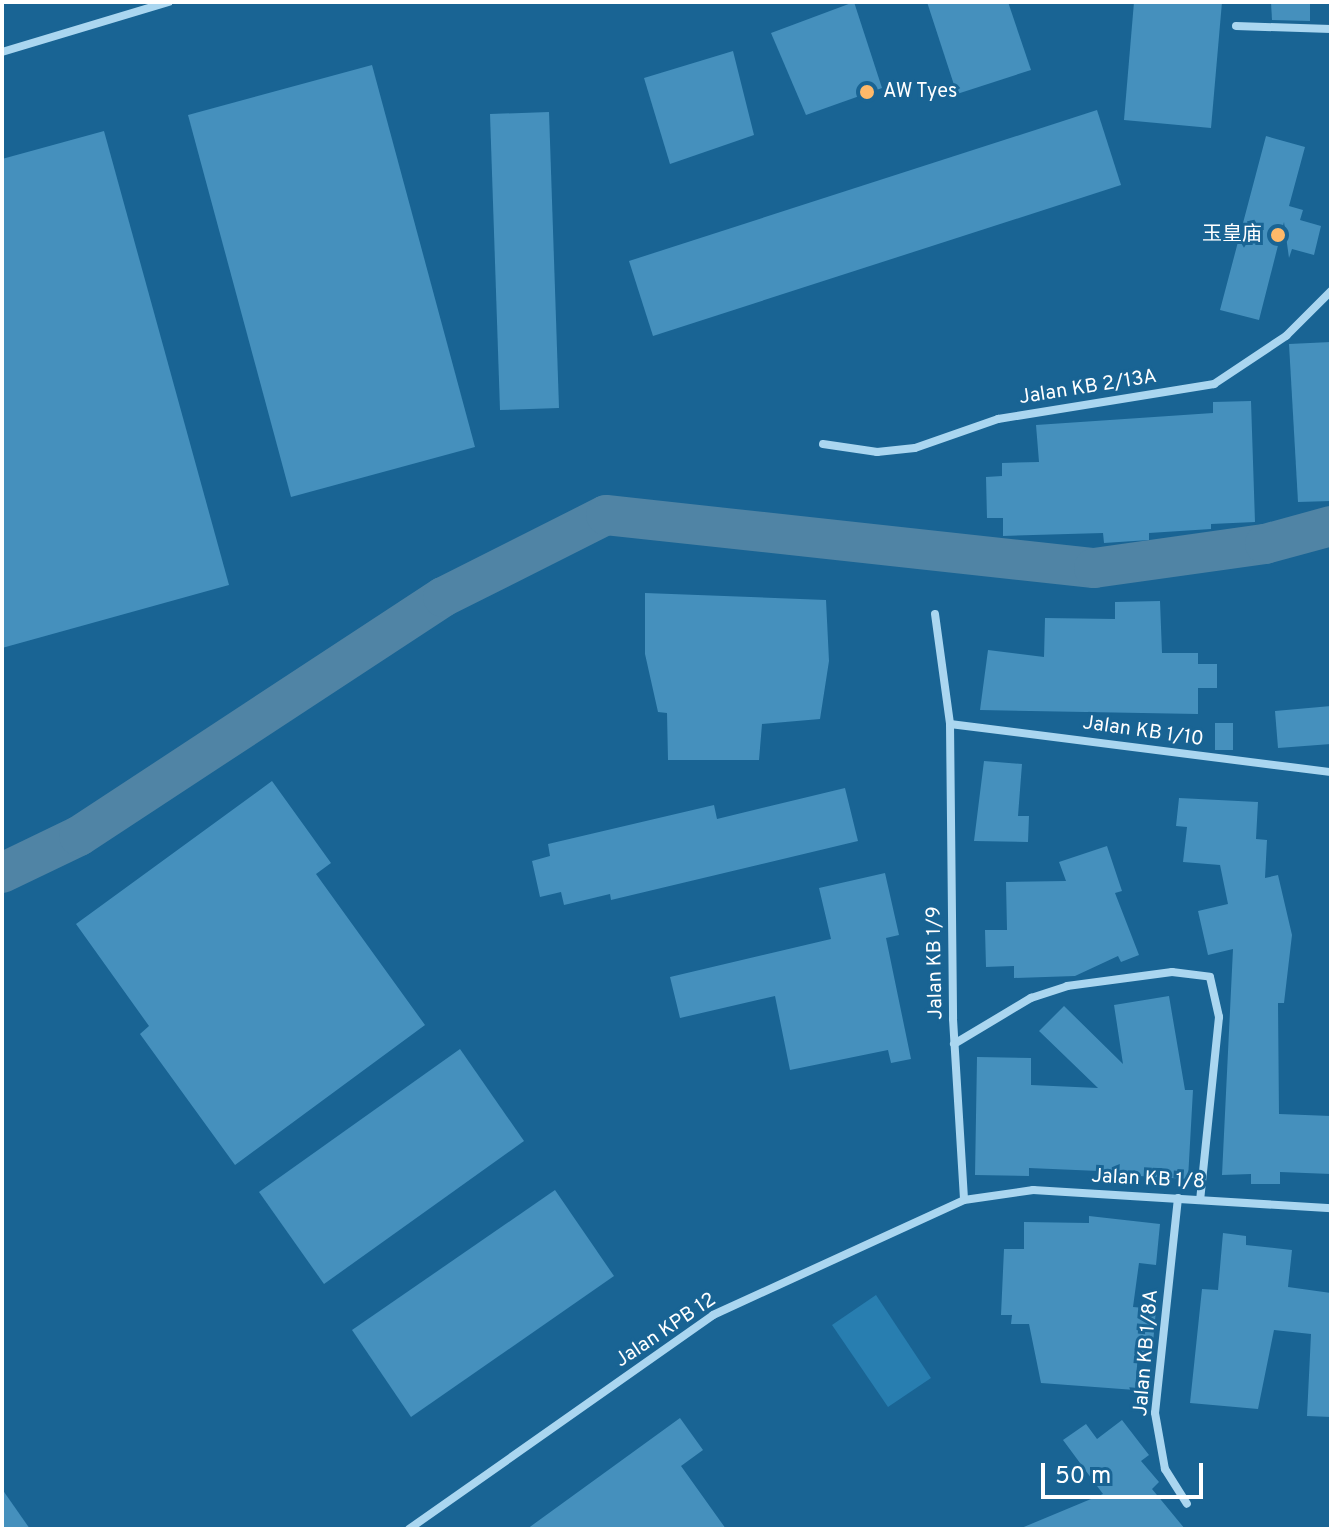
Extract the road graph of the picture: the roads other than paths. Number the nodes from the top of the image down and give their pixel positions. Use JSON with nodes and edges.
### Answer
{"nodes":[{"id":1,"x":169,"y":2,"type":"edge"},
{"id":2,"x":1236,"y":26,"type":"dead end"},
{"id":3,"x":1331,"y":29,"type":"edge"},
{"id":4,"x":2,"y":52,"type":"edge"},
{"id":5,"x":1331,"y":291,"type":"edge"},
{"id":6,"x":823,"y":444,"type":"dead end"},
{"id":7,"x":935,"y":614,"type":"dead end"},
{"id":8,"x":950,"y":724,"type":"junction"},
{"id":9,"x":1331,"y":772,"type":"edge"},
{"id":10,"x":954,"y":1044,"type":"junction"},
{"id":11,"x":1178,"y":1198,"type":"junction"},
{"id":12,"x":964,"y":1200,"type":"junction"},
{"id":13,"x":1200,"y":1200,"type":"junction"},
{"id":14,"x":1331,"y":1208,"type":"edge"},
{"id":15,"x":1187,"y":1504,"type":"dead end"},
{"id":16,"x":409,"y":1529,"type":"edge"}],
"edges":[{"from":1,"to":4,"type":"street"},
{"from":2,"to":3,"type":"street"},
{"from":5,"to":6,"type":"street","name":"Jalan KB 2/13A"},
{"from":7,"to":8,"type":"street","name":"Jalan KB 1/9"},
{"from":8,"to":9,"type":"street","name":"Jalan KB 1/10"},
{"from":8,"to":10,"type":"street","name":"Jalan KB 1/9"},
{"from":10,"to":12,"type":"street","name":"Jalan KB 1/9"},
{"from":10,"to":13,"type":"street"},
{"from":11,"to":12,"type":"street","name":"Jalan KB 1/8"},
{"from":11,"to":13,"type":"street","name":"Jalan KB 1/8"},
{"from":11,"to":15,"type":"street","name":"Jalan KB 1/8A"},
{"from":12,"to":16,"type":"street","name":"Jalan KPB 12"},
{"from":13,"to":14,"type":"street","name":"Jalan KB 1/8"}]}
